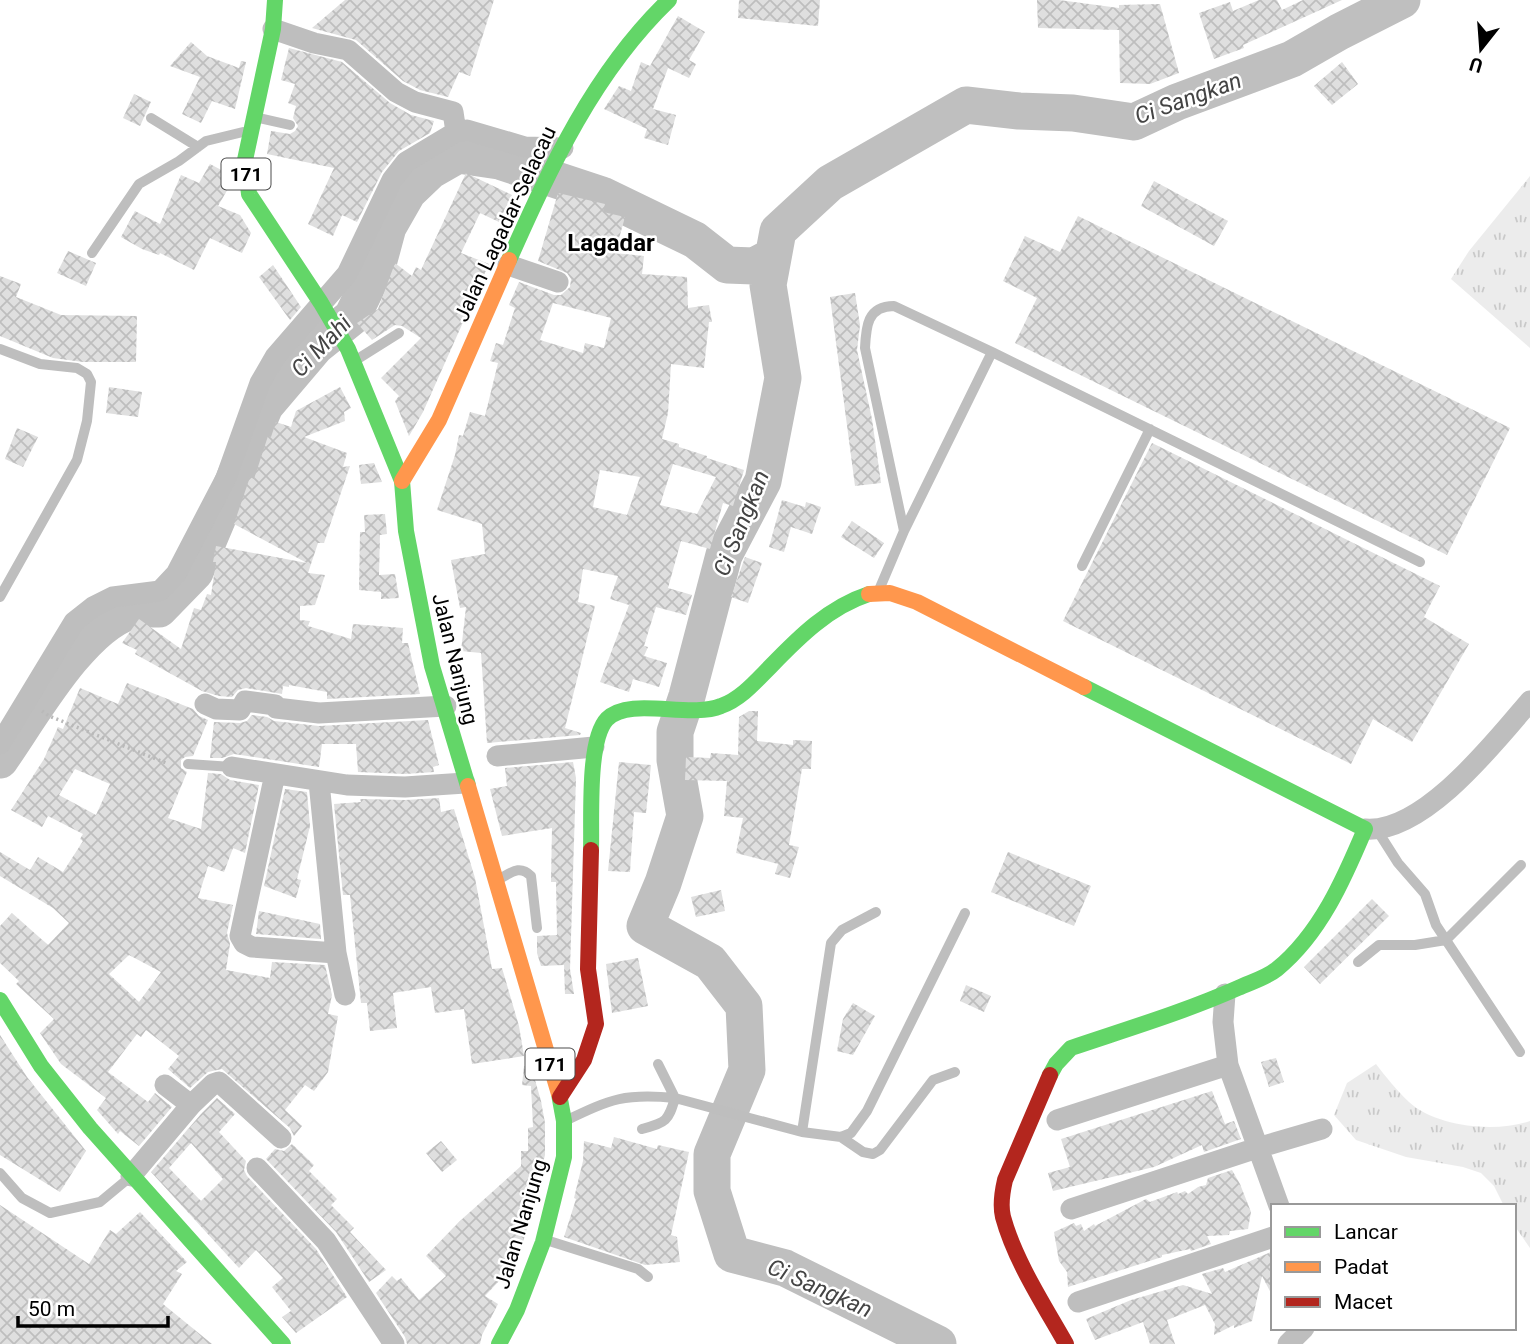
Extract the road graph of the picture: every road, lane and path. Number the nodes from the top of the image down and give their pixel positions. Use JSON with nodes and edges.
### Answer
{"nodes":[{"id":1,"x":275,"y":0,"type":"edge"},
{"id":2,"x":669,"y":0,"type":"edge"},
{"id":3,"x":273,"y":29,"type":"junction"},
{"id":4,"x":151,"y":118,"type":"dead end"},
{"id":5,"x":251,"y":124,"type":"junction"},
{"id":6,"x":289,"y":124,"type":"dead end"},
{"id":7,"x":456,"y":132,"type":"junction"},
{"id":8,"x":198,"y":147,"type":"junction"},
{"id":9,"x":563,"y":148,"type":"junction"},
{"id":10,"x":92,"y":253,"type":"dead end"},
{"id":11,"x":508,"y":265,"type":"junction"},
{"id":12,"x":558,"y":282,"type":"dead end"},
{"id":13,"x":321,"y":303,"type":"junction"},
{"id":14,"x":399,"y":333,"type":"dead end"},
{"id":15,"x":0,"y":349,"type":"edge"},
{"id":16,"x":992,"y":352,"type":"junction"},
{"id":17,"x":351,"y":355,"type":"junction"},
{"id":18,"x":1150,"y":429,"type":"junction"},
{"id":19,"x":402,"y":481,"type":"junction"},
{"id":20,"x":904,"y":531,"type":"junction"},
{"id":21,"x":1420,"y":562,"type":"dead end"},
{"id":22,"x":1082,"y":566,"type":"dead end"},
{"id":23,"x":878,"y":593,"type":"junction"},
{"id":24,"x":0,"y":597,"type":"edge"},
{"id":25,"x":1530,"y":701,"type":"edge"},
{"id":26,"x":205,"y":704,"type":"dead end"},
{"id":27,"x":446,"y":706,"type":"junction"},
{"id":28,"x":50,"y":716,"type":"dead end"},
{"id":29,"x":0,"y":744,"type":"edge"},
{"id":30,"x":594,"y":747,"type":"junction"},
{"id":31,"x":497,"y":756,"type":"dead end"},
{"id":32,"x":166,"y":763,"type":"dead end"},
{"id":33,"x":188,"y":764,"type":"dead end"},
{"id":34,"x":232,"y":767,"type":"joint"},
{"id":35,"x":275,"y":774,"type":"junction"},
{"id":36,"x":319,"y":782,"type":"junction"},
{"id":37,"x":465,"y":783,"type":"junction"},
{"id":38,"x":1371,"y":830,"type":"junction"},
{"id":39,"x":1521,"y":865,"type":"dead end"},
{"id":40,"x":495,"y":881,"type":"junction"},
{"id":41,"x":876,"y":912,"type":"dead end"},
{"id":42,"x":965,"y":913,"type":"dead end"},
{"id":43,"x":537,"y":928,"type":"dead end"},
{"id":44,"x":1447,"y":940,"type":"junction"},
{"id":45,"x":336,"y":953,"type":"junction"},
{"id":46,"x":1358,"y":962,"type":"dead end"},
{"id":47,"x":1225,"y":994,"type":"junction"},
{"id":48,"x":345,"y":995,"type":"dead end"},
{"id":49,"x":0,"y":1000,"type":"edge"},
{"id":50,"x":1520,"y":1052,"type":"dead end"},
{"id":51,"x":658,"y":1063,"type":"dead end"},
{"id":52,"x":1228,"y":1065,"type":"junction"},
{"id":53,"x":955,"y":1072,"type":"dead end"},
{"id":54,"x":165,"y":1085,"type":"dead end"},
{"id":55,"x":560,"y":1097,"type":"junction"},
{"id":56,"x":675,"y":1098,"type":"junction"},
{"id":57,"x":191,"y":1105,"type":"junction"},
{"id":58,"x":1057,"y":1120,"type":"dead end"},
{"id":59,"x":564,"y":1121,"type":"junction"},
{"id":60,"x":642,"y":1129,"type":"dead end"},
{"id":61,"x":1322,"y":1129,"type":"dead end"},
{"id":62,"x":802,"y":1132,"type":"junction"},
{"id":63,"x":841,"y":1137,"type":"junction"},
{"id":64,"x":281,"y":1138,"type":"dead end"},
{"id":65,"x":1257,"y":1148,"type":"junction"},
{"id":66,"x":257,"y":1168,"type":"dead end"},
{"id":67,"x":0,"y":1172,"type":"edge"},
{"id":68,"x":131,"y":1176,"type":"junction"},
{"id":69,"x":1278,"y":1204,"type":"edge"},
{"id":70,"x":1072,"y":1209,"type":"dead end"},
{"id":71,"x":1271,"y":1238,"type":"edge"},
{"id":72,"x":543,"y":1239,"type":"junction"},
{"id":73,"x":648,"y":1277,"type":"dead end"},
{"id":74,"x":1078,"y":1302,"type":"dead end"},
{"id":75,"x":281,"y":1343,"type":"edge"},
{"id":76,"x":394,"y":1344,"type":"edge"},
{"id":77,"x":499,"y":1344,"type":"edge"},
{"id":78,"x":1066,"y":1344,"type":"edge"}],
"edges":[{"from":1,"to":3,"type":"street","name":"Jalan Nanjung","number":"171"},
{"from":2,"to":9,"type":"street","name":"Jalan Lagadar-Selacau"},
{"from":3,"to":5,"type":"street","name":"Jalan Nanjung","number":"171"},
{"from":3,"to":7,"type":"street"},
{"from":4,"to":8,"type":"lane"},
{"from":5,"to":6,"type":"lane"},
{"from":5,"to":8,"type":"lane"},
{"from":5,"to":13,"type":"street","name":"Jalan Nanjung","number":"171"},
{"from":7,"to":9,"type":"street"},
{"from":7,"to":13,"type":"street"},
{"from":8,"to":10,"type":"lane"},
{"from":9,"to":11,"type":"street","name":"Jalan Lagadar-Selacau"},
{"from":11,"to":12,"type":"street"},
{"from":11,"to":19,"type":"street","name":"Jalan Lagadar-Selacau"},
{"from":13,"to":17,"type":"street","name":"Jalan Nanjung","number":"171"},
{"from":13,"to":29,"type":"street"},
{"from":14,"to":17,"type":"lane"},
{"from":15,"to":24,"type":"lane"},
{"from":16,"to":18,"type":"lane"},
{"from":16,"to":20,"type":"lane"},
{"from":16,"to":20,"type":"lane"},
{"from":17,"to":19,"type":"street","name":"Jalan Nanjung","number":"171"},
{"from":18,"to":21,"type":"lane"},
{"from":18,"to":22,"type":"lane"},
{"from":19,"to":27,"type":"street","name":"Jalan Nanjung","number":"171"},
{"from":20,"to":23,"type":"lane"},
{"from":23,"to":30,"type":"street"},
{"from":23,"to":38,"type":"street"},
{"from":25,"to":38,"type":"street"},
{"from":26,"to":27,"type":"street"},
{"from":27,"to":37,"type":"street","name":"Jalan Nanjung","number":"171"},
{"from":28,"to":32,"type":"path"},
{"from":30,"to":31,"type":"street"},
{"from":30,"to":55,"type":"street"},
{"from":33,"to":34,"type":"lane"},
{"from":34,"to":35,"type":"street"},
{"from":35,"to":36,"type":"street"},
{"from":35,"to":45,"type":"street"},
{"from":36,"to":37,"type":"street"},
{"from":36,"to":45,"type":"street"},
{"from":37,"to":40,"type":"street","name":"Jalan Nanjung","number":"171"},
{"from":38,"to":44,"type":"lane"},
{"from":38,"to":47,"type":"street"},
{"from":39,"to":44,"type":"lane"},
{"from":40,"to":43,"type":"lane"},
{"from":40,"to":55,"type":"street","name":"Jalan Nanjung","number":"171"},
{"from":41,"to":62,"type":"lane"},
{"from":42,"to":63,"type":"lane"},
{"from":44,"to":46,"type":"lane"},
{"from":44,"to":50,"type":"lane"},
{"from":45,"to":48,"type":"street"},
{"from":47,"to":52,"type":"street"},
{"from":47,"to":78,"type":"street"},
{"from":49,"to":68,"type":"street"},
{"from":51,"to":56,"type":"lane"},
{"from":52,"to":58,"type":"street"},
{"from":52,"to":65,"type":"street"},
{"from":53,"to":63,"type":"lane"},
{"from":54,"to":57,"type":"street"},
{"from":55,"to":59,"type":"street","name":"Jalan Nanjung","number":"171"},
{"from":56,"to":59,"type":"lane"},
{"from":56,"to":60,"type":"lane"},
{"from":56,"to":62,"type":"lane"},
{"from":57,"to":64,"type":"street"},
{"from":57,"to":68,"type":"street"},
{"from":59,"to":72,"type":"street","name":"Jalan Nanjung","number":"171"},
{"from":61,"to":65,"type":"street"},
{"from":62,"to":63,"type":"lane"},
{"from":65,"to":69,"type":"street"},
{"from":65,"to":70,"type":"street"},
{"from":66,"to":76,"type":"street"},
{"from":67,"to":68,"type":"lane"},
{"from":68,"to":75,"type":"street"},
{"from":71,"to":74,"type":"street"},
{"from":72,"to":73,"type":"lane"},
{"from":72,"to":77,"type":"street","name":"Jalan Nanjung","number":"171"}]}
